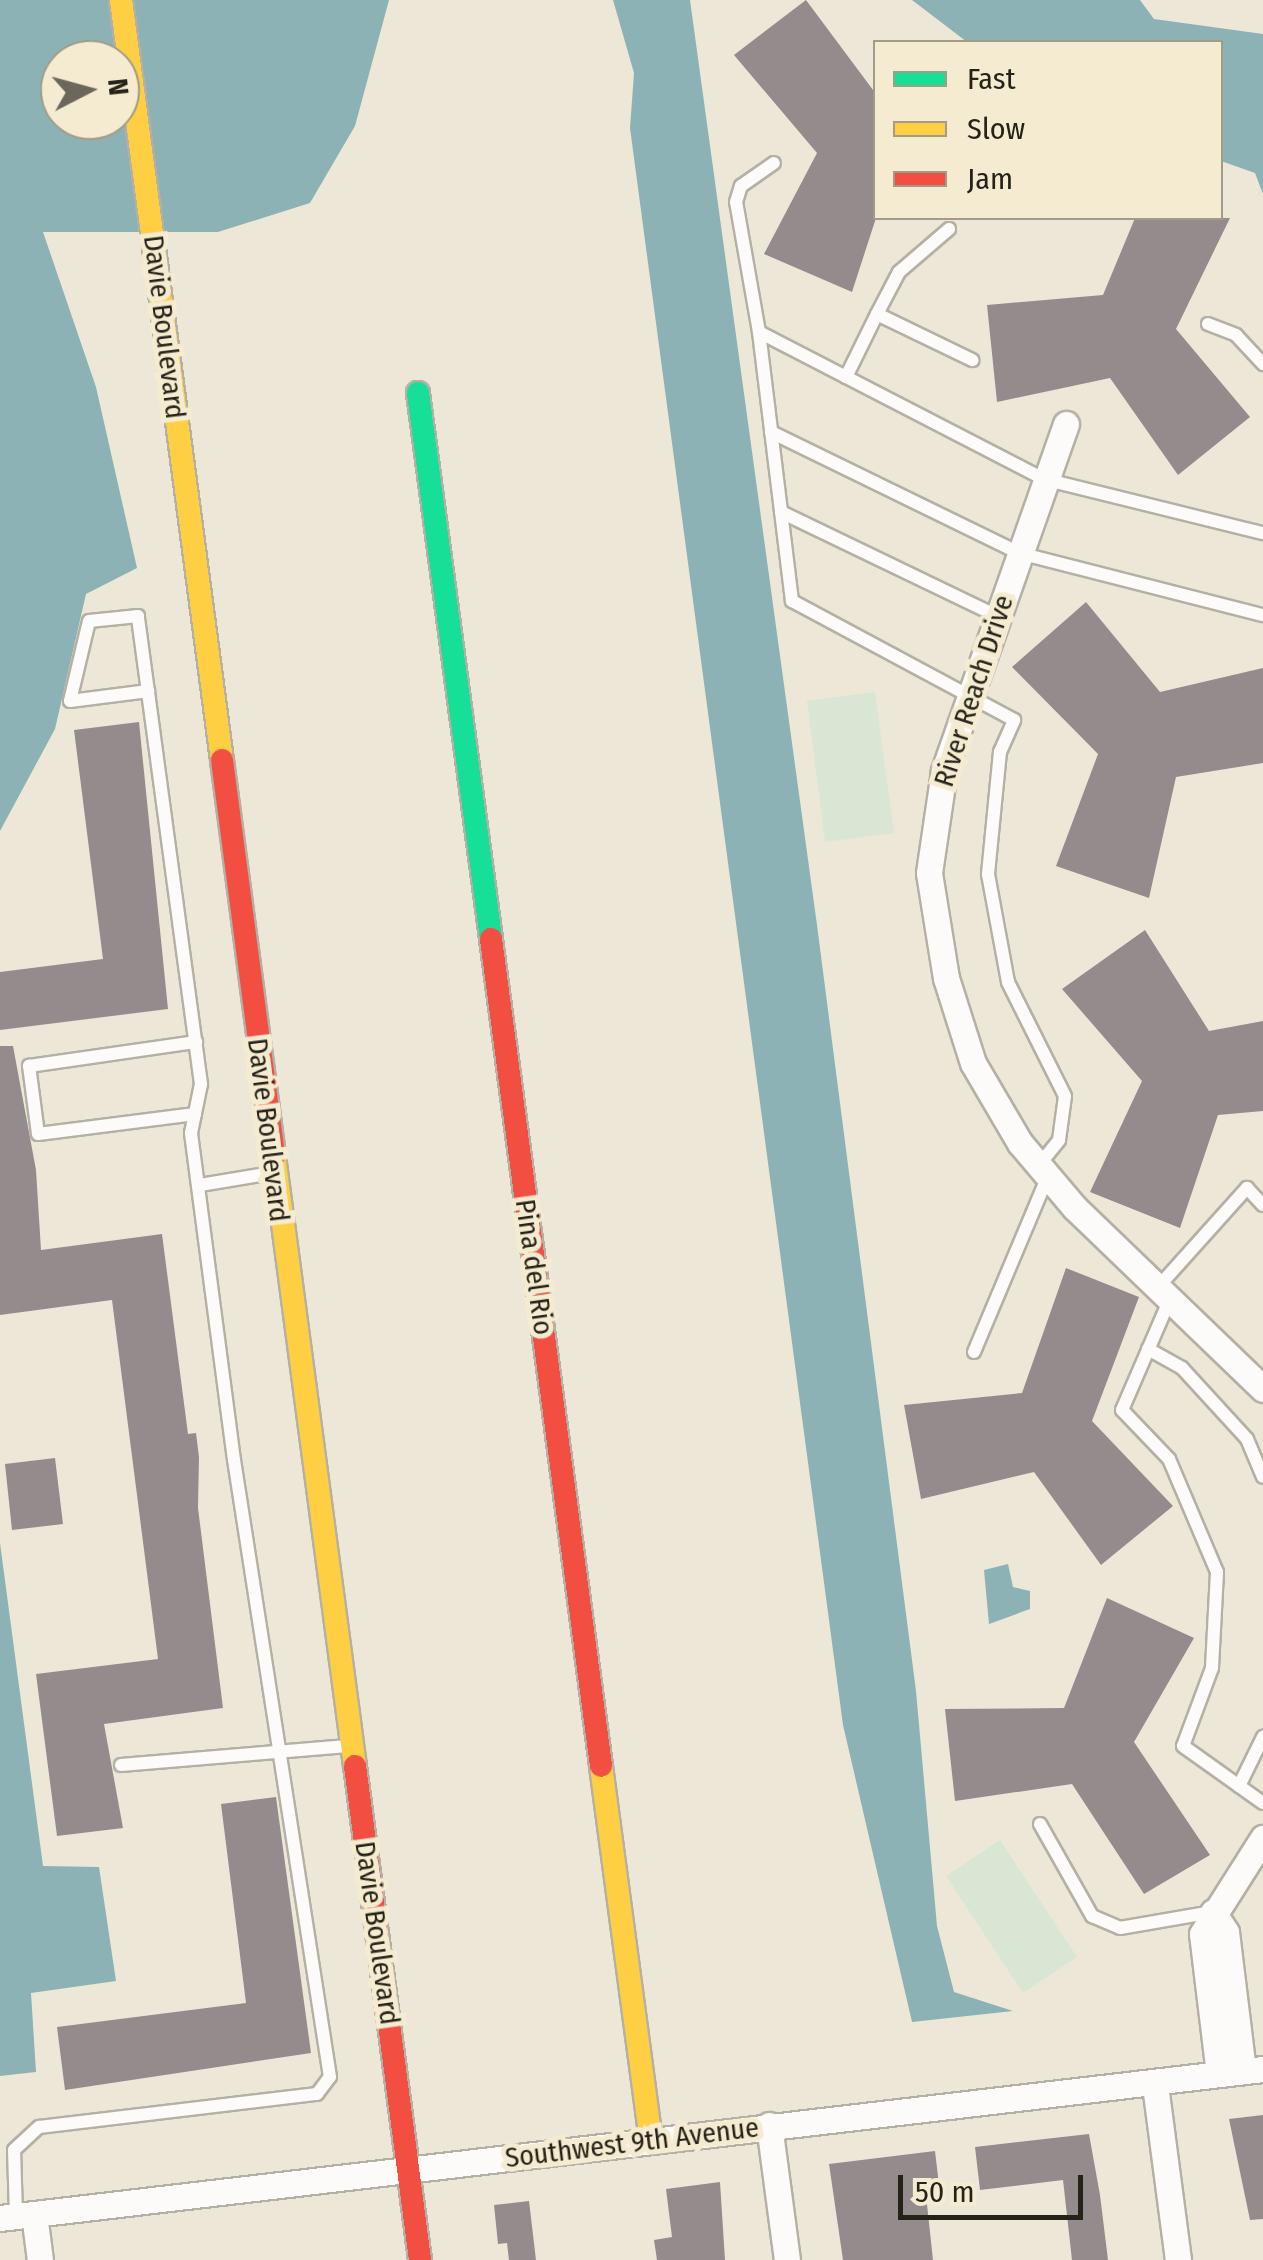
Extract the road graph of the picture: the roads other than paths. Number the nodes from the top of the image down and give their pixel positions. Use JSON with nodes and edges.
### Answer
{"nodes":[{"id":1,"x":122,"y":0,"type":"edge"},
{"id":2,"x":774,"y":162,"type":"dead end"},
{"id":3,"x":949,"y":229,"type":"dead end"},
{"id":4,"x":877,"y":314,"type":"junction"},
{"id":5,"x":1208,"y":324,"type":"dead end"},
{"id":6,"x":759,"y":332,"type":"junction"},
{"id":7,"x":972,"y":360,"type":"dead end"},
{"id":8,"x":1263,"y":364,"type":"edge"},
{"id":9,"x":846,"y":377,"type":"junction"},
{"id":10,"x":418,"y":393,"type":"dead end"},
{"id":11,"x":1066,"y":424,"type":"dead end"},
{"id":12,"x":771,"y":432,"type":"junction"},
{"id":13,"x":1044,"y":478,"type":"junction"},
{"id":14,"x":781,"y":512,"type":"junction"},
{"id":15,"x":1263,"y":533,"type":"edge"},
{"id":16,"x":1019,"y":553,"type":"junction"},
{"id":17,"x":1263,"y":615,"type":"edge"},
{"id":18,"x":997,"y":616,"type":"junction"},
{"id":19,"x":148,"y":691,"type":"junction"},
{"id":20,"x":971,"y":692,"type":"junction"},
{"id":21,"x":196,"y":1042,"type":"junction"},
{"id":22,"x":195,"y":1114,"type":"junction"},
{"id":23,"x":1044,"y":1170,"type":"junction"},
{"id":24,"x":274,"y":1172,"type":"junction"},
{"id":25,"x":200,"y":1185,"type":"junction"},
{"id":26,"x":1263,"y":1205,"type":"edge"},
{"id":27,"x":1165,"y":1291,"type":"junction"},
{"id":28,"x":1148,"y":1349,"type":"junction"},
{"id":29,"x":974,"y":1352,"type":"dead end"},
{"id":30,"x":1263,"y":1389,"type":"edge"},
{"id":31,"x":1263,"y":1478,"type":"edge"},
{"id":32,"x":1263,"y":1738,"type":"edge"},
{"id":33,"x":275,"y":1746,"type":"junction"},
{"id":34,"x":350,"y":1746,"type":"junction"},
{"id":35,"x":120,"y":1765,"type":"dead end"},
{"id":36,"x":1239,"y":1786,"type":"junction"},
{"id":37,"x":1263,"y":1804,"type":"edge"},
{"id":38,"x":1040,"y":1824,"type":"dead end"},
{"id":39,"x":1263,"y":1838,"type":"edge"},
{"id":40,"x":1214,"y":1912,"type":"junction"},
{"id":41,"x":1242,"y":2071,"type":"edge"},
{"id":42,"x":1155,"y":2085,"type":"junction"},
{"id":43,"x":769,"y":2125,"type":"junction"},
{"id":44,"x":651,"y":2140,"type":"junction"},
{"id":45,"x":409,"y":2172,"type":"junction"},
{"id":46,"x":17,"y":2216,"type":"edge"},
{"id":47,"x":40,"y":2260,"type":"edge"},
{"id":48,"x":420,"y":2260,"type":"edge"},
{"id":49,"x":787,"y":2260,"type":"edge"},
{"id":50,"x":1178,"y":2260,"type":"edge"}],
"edges":[{"from":1,"to":24,"type":"main road","name":"Davie Boulevard"},
{"from":2,"to":6,"type":"lane"},
{"from":3,"to":4,"type":"lane"},
{"from":4,"to":7,"type":"lane"},
{"from":4,"to":9,"type":"lane"},
{"from":5,"to":8,"type":"lane"},
{"from":6,"to":9,"type":"lane"},
{"from":6,"to":12,"type":"lane"},
{"from":9,"to":13,"type":"lane"},
{"from":10,"to":44,"type":"main road","name":"Pina del Rio"},
{"from":11,"to":13,"type":"street","name":"River Reach Drive"},
{"from":12,"to":14,"type":"lane"},
{"from":12,"to":16,"type":"lane"},
{"from":13,"to":15,"type":"lane"},
{"from":13,"to":16,"type":"street","name":"River Reach Drive"},
{"from":14,"to":18,"type":"lane"},
{"from":14,"to":20,"type":"lane"},
{"from":16,"to":17,"type":"lane"},
{"from":16,"to":18,"type":"street","name":"River Reach Drive"},
{"from":18,"to":20,"type":"street","name":"River Reach Drive"},
{"from":19,"to":19,"type":"lane"},
{"from":19,"to":21,"type":"lane"},
{"from":20,"to":23,"type":"street","name":"River Reach Drive"},
{"from":20,"to":23,"type":"lane"},
{"from":21,"to":22,"type":"lane"},
{"from":21,"to":22,"type":"lane"},
{"from":22,"to":25,"type":"lane"},
{"from":23,"to":27,"type":"street","name":"River Reach Drive"},
{"from":23,"to":29,"type":"lane"},
{"from":24,"to":25,"type":"lane"},
{"from":24,"to":34,"type":"main road","name":"Davie Boulevard"},
{"from":25,"to":33,"type":"lane"},
{"from":26,"to":27,"type":"lane"},
{"from":27,"to":28,"type":"lane"},
{"from":27,"to":30,"type":"street","name":"River Reach Drive"},
{"from":28,"to":31,"type":"lane"},
{"from":28,"to":36,"type":"lane"},
{"from":32,"to":36,"type":"lane"},
{"from":33,"to":34,"type":"lane"},
{"from":33,"to":35,"type":"lane"},
{"from":33,"to":46,"type":"lane"},
{"from":34,"to":45,"type":"main road","name":"Davie Boulevard"},
{"from":36,"to":37,"type":"lane"},
{"from":38,"to":40,"type":"lane"},
{"from":39,"to":40,"type":"street"},
{"from":40,"to":41,"type":"street"},
{"from":41,"to":42,"type":"street","name":"Southwest 9th Avenue"},
{"from":42,"to":43,"type":"street","name":"Southwest 9th Avenue"},
{"from":42,"to":50,"type":"street"},
{"from":43,"to":44,"type":"street","name":"Southwest 9th Avenue"},
{"from":43,"to":49,"type":"street"},
{"from":44,"to":45,"type":"street","name":"Southwest 9th Avenue"},
{"from":45,"to":46,"type":"street","name":"Southwest 9th Avenue"},
{"from":45,"to":48,"type":"main road","name":"Davie Boulevard"},
{"from":46,"to":47,"type":"street"}]}
